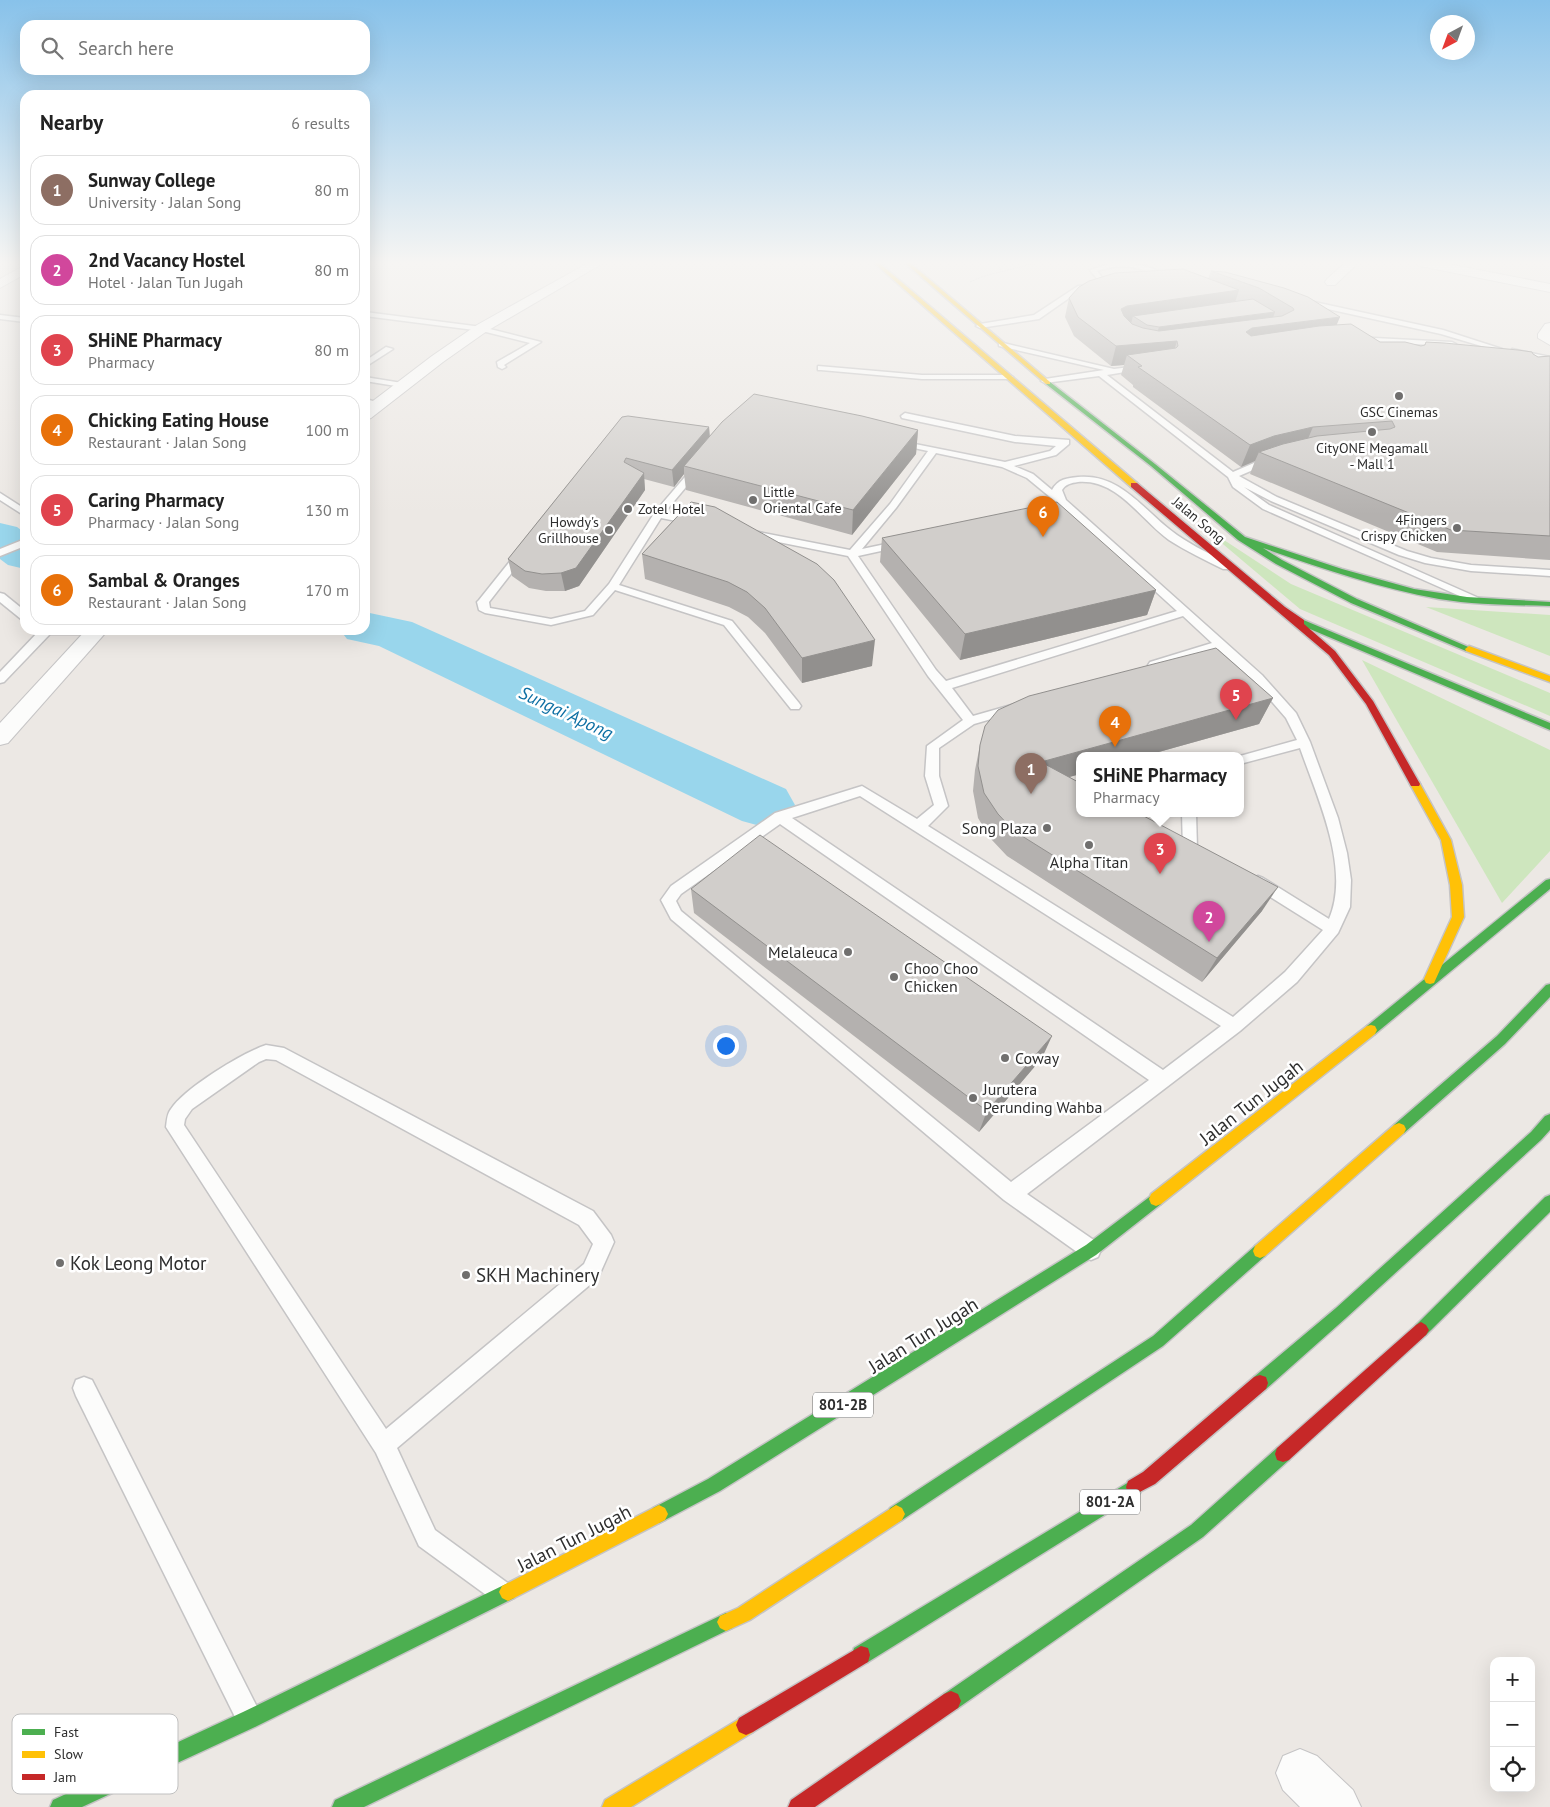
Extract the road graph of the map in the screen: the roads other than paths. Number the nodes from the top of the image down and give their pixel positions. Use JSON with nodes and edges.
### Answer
{"nodes":[{"id":1,"x":457,"y":346,"type":"edge"},
{"id":2,"x":529,"y":346,"type":"edge"},
{"id":3,"x":973,"y":346,"type":"edge"},
{"id":4,"x":1005,"y":346,"type":"edge"},
{"id":5,"x":1012,"y":346,"type":"edge"},
{"id":6,"x":1439,"y":346,"type":"edge"},
{"id":7,"x":1489,"y":346,"type":"edge"},
{"id":8,"x":389,"y":349,"type":"dead end"},
{"id":9,"x":1498,"y":349,"type":"junction"},
{"id":10,"x":1550,"y":359,"type":"edge"},
{"id":11,"x":370,"y":362,"type":"edge"},
{"id":12,"x":1151,"y":366,"type":"edge"},
{"id":13,"x":502,"y":368,"type":"dead end"},
{"id":14,"x":821,"y":368,"type":"dead end"},
{"id":15,"x":1118,"y":370,"type":"junction"},
{"id":16,"x":1100,"y":373,"type":"junction"},
{"id":17,"x":1008,"y":377,"type":"junction"},
{"id":18,"x":370,"y":380,"type":"edge"},
{"id":19,"x":1045,"y":381,"type":"junction"},
{"id":20,"x":402,"y":385,"type":"junction"},
{"id":21,"x":371,"y":403,"type":"edge"},
{"id":22,"x":904,"y":416,"type":"dead end"},
{"id":23,"x":1072,"y":432,"type":"junction"},
{"id":24,"x":888,"y":440,"type":"edge"},
{"id":25,"x":1064,"y":444,"type":"junction"},
{"id":26,"x":934,"y":450,"type":"junction"},
{"id":27,"x":1279,"y":457,"type":"edge"},
{"id":28,"x":703,"y":461,"type":"edge"},
{"id":29,"x":1005,"y":465,"type":"junction"},
{"id":30,"x":1232,"y":476,"type":"junction"},
{"id":31,"x":0,"y":496,"type":"edge"},
{"id":32,"x":1065,"y":505,"type":"junction"},
{"id":33,"x":20,"y":510,"type":"edge"},
{"id":34,"x":1051,"y":512,"type":"edge"},
{"id":35,"x":658,"y":514,"type":"junction"},
{"id":36,"x":706,"y":524,"type":"edge"},
{"id":37,"x":735,"y":530,"type":"edge"},
{"id":38,"x":1241,"y":538,"type":"junction"},
{"id":39,"x":531,"y":542,"type":"edge"},
{"id":40,"x":908,"y":542,"type":"edge"},
{"id":41,"x":20,"y":544,"type":"edge"},
{"id":42,"x":0,"y":552,"type":"edge"},
{"id":43,"x":852,"y":554,"type":"junction"},
{"id":44,"x":1550,"y":573,"type":"edge"},
{"id":45,"x":1239,"y":574,"type":"junction"},
{"id":46,"x":613,"y":586,"type":"junction"},
{"id":47,"x":0,"y":596,"type":"edge"},
{"id":48,"x":1475,"y":600,"type":"junction"},
{"id":49,"x":1550,"y":604,"type":"edge"},
{"id":50,"x":1282,"y":609,"type":"junction"},
{"id":51,"x":1185,"y":612,"type":"junction"},
{"id":52,"x":20,"y":613,"type":"edge"},
{"id":53,"x":41,"y":635,"type":"edge"},
{"id":54,"x":93,"y":635,"type":"edge"},
{"id":55,"x":1221,"y":644,"type":"junction"},
{"id":56,"x":1138,"y":670,"type":"edge"},
{"id":57,"x":0,"y":679,"type":"edge"},
{"id":58,"x":1550,"y":679,"type":"edge"},
{"id":59,"x":944,"y":686,"type":"junction"},
{"id":60,"x":1026,"y":704,"type":"edge"},
{"id":61,"x":795,"y":706,"type":"dead end"},
{"id":62,"x":970,"y":721,"type":"junction"},
{"id":63,"x":1550,"y":727,"type":"edge"},
{"id":64,"x":0,"y":737,"type":"edge"},
{"id":65,"x":1304,"y":742,"type":"junction"},
{"id":66,"x":1244,"y":759,"type":"edge"},
{"id":67,"x":780,"y":817,"type":"junction"},
{"id":68,"x":1189,"y":817,"type":"edge"},
{"id":69,"x":919,"y":826,"type":"junction"},
{"id":70,"x":1174,"y":842,"type":"edge"},
{"id":71,"x":1190,"y":849,"type":"junction"},
{"id":72,"x":1207,"y":857,"type":"edge"},
{"id":73,"x":1249,"y":877,"type":"edge"},
{"id":74,"x":1550,"y":883,"type":"edge"},
{"id":75,"x":1333,"y":929,"type":"junction"},
{"id":76,"x":1428,"y":985,"type":"junction"},
{"id":77,"x":1550,"y":989,"type":"edge"},
{"id":78,"x":1234,"y":1026,"type":"junction"},
{"id":79,"x":1164,"y":1080,"type":"junction"},
{"id":80,"x":1550,"y":1120,"type":"edge"},
{"id":81,"x":1011,"y":1194,"type":"junction"},
{"id":82,"x":1550,"y":1202,"type":"edge"},
{"id":83,"x":1091,"y":1250,"type":"junction"},
{"id":84,"x":84,"y":1388,"type":"dead end"},
{"id":85,"x":384,"y":1445,"type":"junction"},
{"id":86,"x":504,"y":1594,"type":"junction"},
{"id":87,"x":250,"y":1719,"type":"junction"},
{"id":88,"x":178,"y":1752,"type":"edge"},
{"id":89,"x":1300,"y":1772,"type":"dead end"},
{"id":90,"x":88,"y":1794,"type":"edge"},
{"id":91,"x":60,"y":1807,"type":"edge"},
{"id":92,"x":342,"y":1807,"type":"edge"},
{"id":93,"x":612,"y":1807,"type":"edge"},
{"id":94,"x":798,"y":1807,"type":"edge"},
{"id":95,"x":1336,"y":1807,"type":"edge"}],
"edges":[{"from":1,"to":20,"type":"street"},
{"from":2,"to":13,"type":"lane"},
{"from":3,"to":17,"type":"main road","name":"Jalan Song"},
{"from":4,"to":19,"type":"main road","name":"Jalan Song"},
{"from":5,"to":15,"type":"lane"},
{"from":6,"to":9,"type":"lane"},
{"from":7,"to":9,"type":"lane"},
{"from":8,"to":11,"type":"lane"},
{"from":9,"to":10,"type":"lane"},
{"from":12,"to":15,"type":"lane"},
{"from":14,"to":17,"type":"lane"},
{"from":15,"to":16,"type":"lane"},
{"from":16,"to":19,"type":"lane"},
{"from":16,"to":30,"type":"lane"},
{"from":17,"to":23,"type":"main road","name":"Jalan Song"},
{"from":18,"to":20,"type":"lane"},
{"from":19,"to":38,"type":"main road","name":"Jalan Song"},
{"from":20,"to":21,"type":"street"},
{"from":22,"to":25,"type":"lane"},
{"from":23,"to":25,"type":"lane"},
{"from":23,"to":45,"type":"main road","name":"Jalan Song"},
{"from":24,"to":26,"type":"lane"},
{"from":25,"to":29,"type":"lane"},
{"from":26,"to":29,"type":"lane"},
{"from":26,"to":43,"type":"lane"},
{"from":27,"to":30,"type":"lane"},
{"from":28,"to":35,"type":"lane"},
{"from":29,"to":32,"type":"lane"},
{"from":30,"to":44,"type":"lane"},
{"from":30,"to":48,"type":"lane"},
{"from":31,"to":33,"type":"lane"},
{"from":32,"to":34,"type":"lane"},
{"from":32,"to":45,"type":"lane"},
{"from":32,"to":51,"type":"lane"},
{"from":35,"to":36,"type":"lane"},
{"from":35,"to":46,"type":"lane"},
{"from":37,"to":43,"type":"lane"},
{"from":38,"to":48,"type":"main road"},
{"from":38,"to":58,"type":"main road","name":"Jalan Song"},
{"from":39,"to":46,"type":"lane"},
{"from":40,"to":43,"type":"lane"},
{"from":41,"to":42,"type":"lane"},
{"from":43,"to":59,"type":"lane"},
{"from":45,"to":50,"type":"main road","name":"Jalan Song"},
{"from":46,"to":61,"type":"lane"},
{"from":47,"to":52,"type":"lane"},
{"from":48,"to":49,"type":"main road"},
{"from":50,"to":63,"type":"main road","name":"Jalan Song"},
{"from":50,"to":76,"type":"main road"},
{"from":51,"to":55,"type":"lane"},
{"from":51,"to":59,"type":"lane"},
{"from":53,"to":57,"type":"lane"},
{"from":54,"to":64,"type":"street"},
{"from":55,"to":56,"type":"lane"},
{"from":55,"to":65,"type":"lane"},
{"from":59,"to":62,"type":"lane"},
{"from":60,"to":62,"type":"lane"},
{"from":62,"to":69,"type":"lane"},
{"from":65,"to":66,"type":"lane"},
{"from":65,"to":75,"type":"lane"},
{"from":67,"to":69,"type":"lane"},
{"from":67,"to":79,"type":"lane"},
{"from":67,"to":81,"type":"lane"},
{"from":68,"to":71,"type":"lane"},
{"from":69,"to":78,"type":"lane"},
{"from":70,"to":71,"type":"lane"},
{"from":71,"to":72,"type":"lane"},
{"from":73,"to":75,"type":"lane"},
{"from":74,"to":76,"type":"main road","name":"Jalan Tun Jugah","number":"801-2B"},
{"from":75,"to":78,"type":"lane"},
{"from":76,"to":83,"type":"main road","name":"Jalan Tun Jugah","number":"801-2B"},
{"from":77,"to":92,"type":"main road"},
{"from":78,"to":79,"type":"lane"},
{"from":79,"to":81,"type":"lane"},
{"from":80,"to":93,"type":"main road","number":"801-2A"},
{"from":81,"to":83,"type":"lane"},
{"from":82,"to":94,"type":"main road"},
{"from":83,"to":86,"type":"main road","name":"Jalan Tun Jugah","number":"801-2B"},
{"from":84,"to":87,"type":"lane"},
{"from":85,"to":85,"type":"lane"},
{"from":85,"to":86,"type":"lane"},
{"from":86,"to":87,"type":"main road","name":"Jalan Tun Jugah","number":"801-2B"},
{"from":87,"to":88,"type":"main road","name":"Jalan Tun Jugah","number":"801-2B"},
{"from":89,"to":95,"type":"street"},
{"from":90,"to":91,"type":"main road","name":"Jalan Tun Jugah","number":"801-2B"}]}
